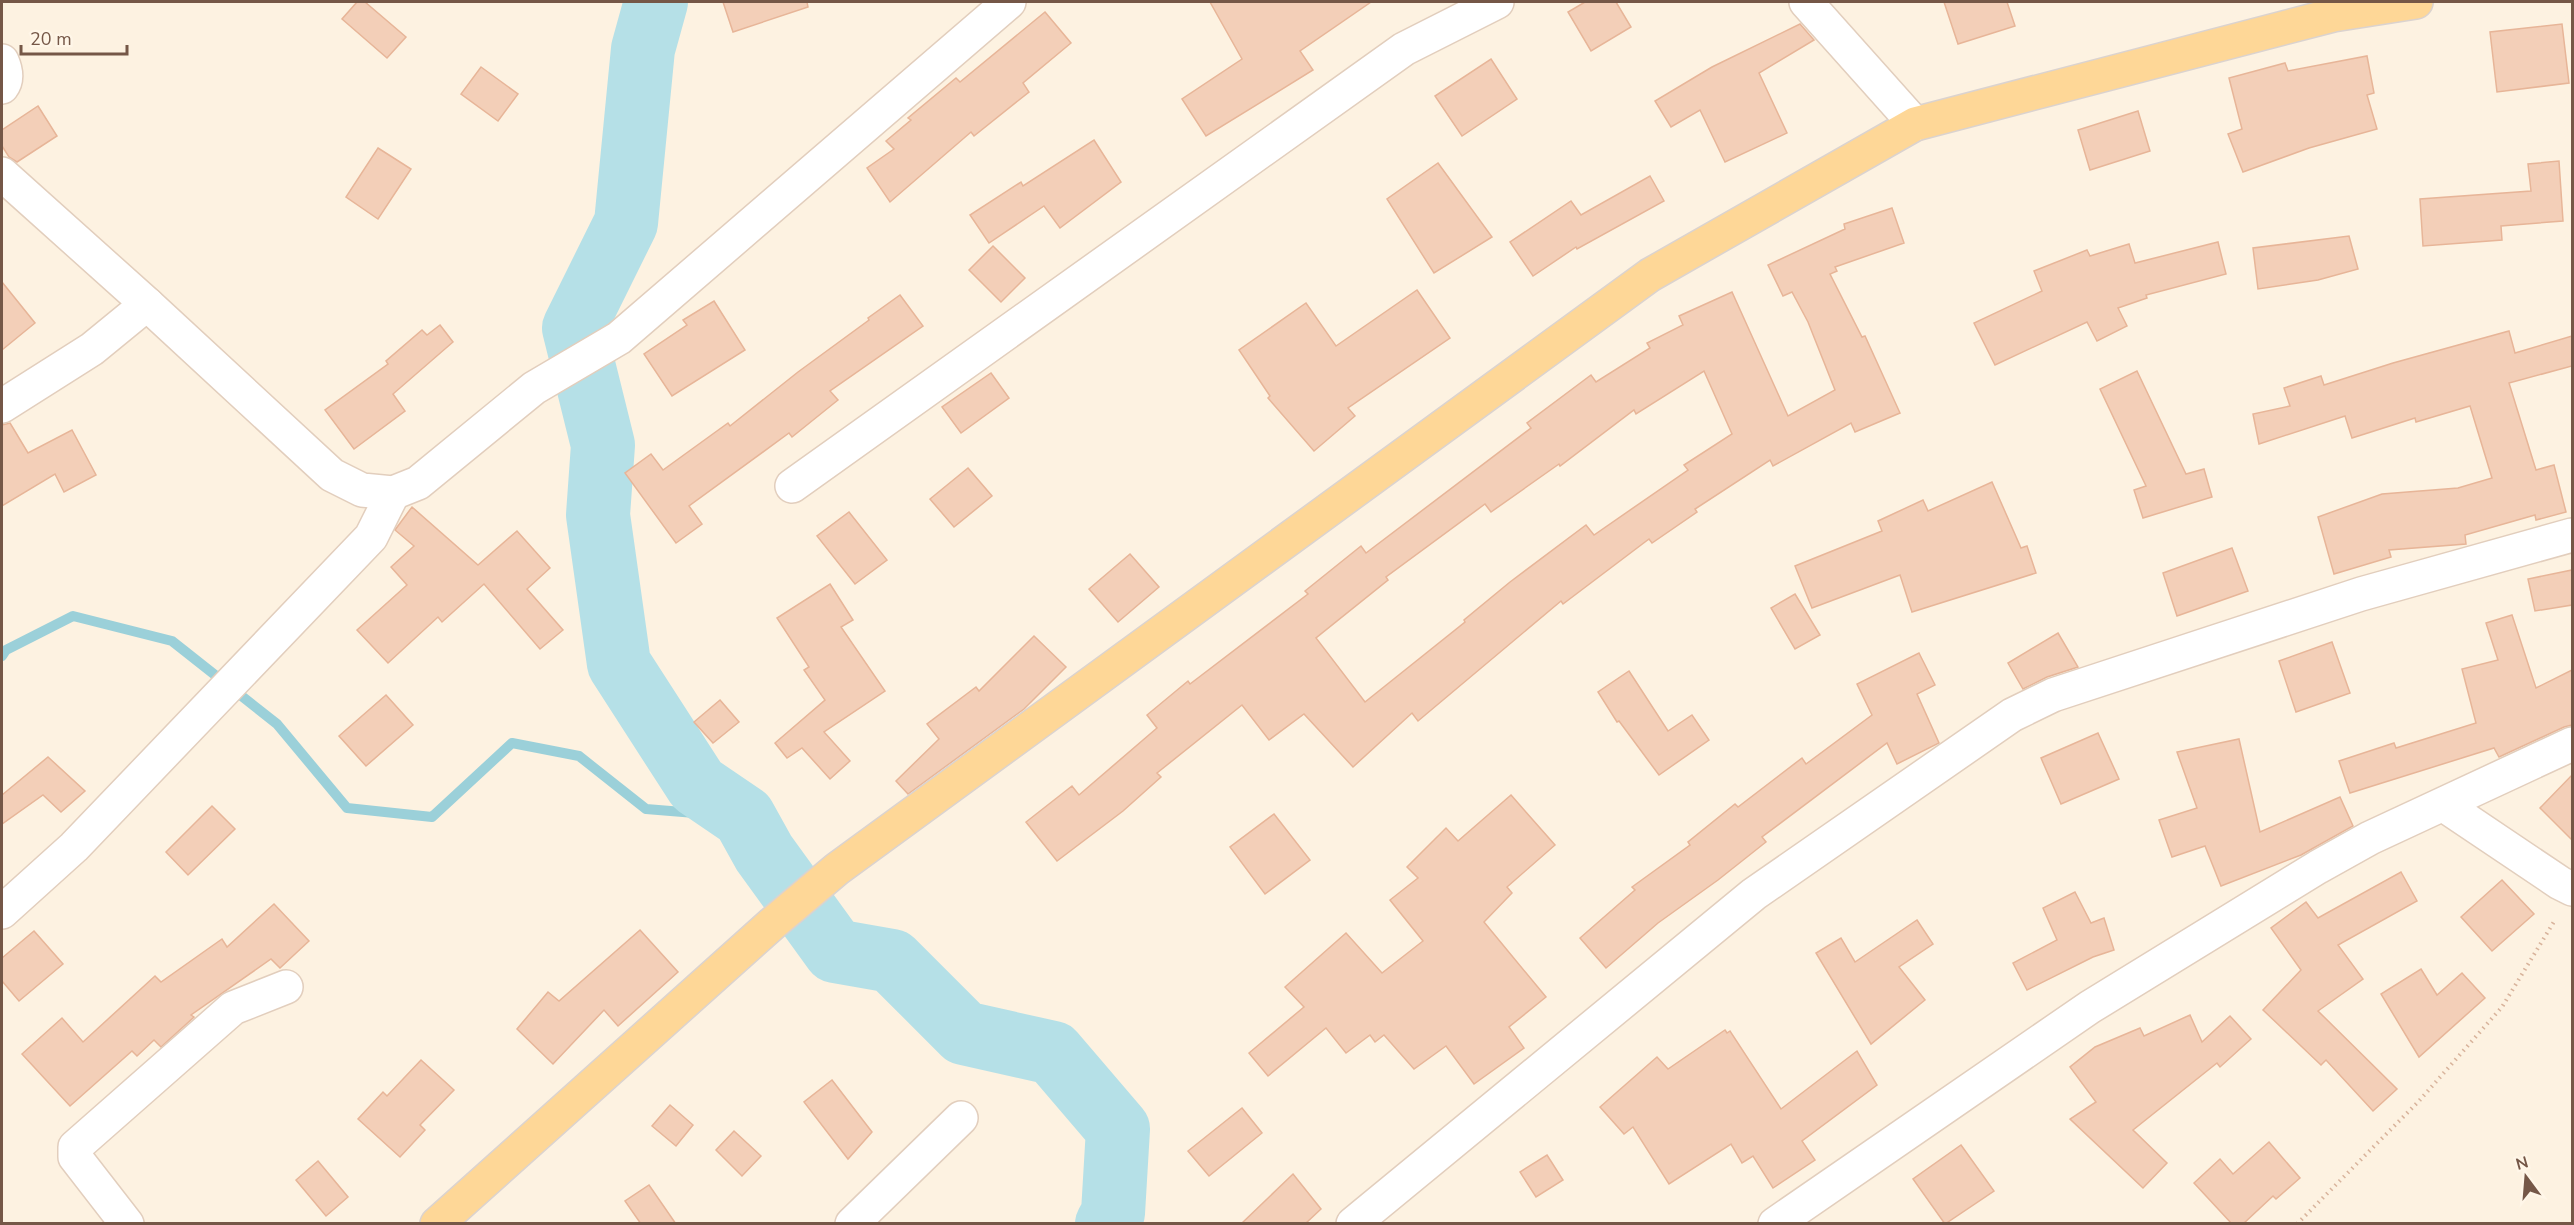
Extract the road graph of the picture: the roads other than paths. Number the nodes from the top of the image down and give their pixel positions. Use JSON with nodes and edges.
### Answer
{"nodes":[{"id":1,"x":1009,"y":2,"type":"edge"},
{"id":2,"x":1497,"y":2,"type":"edge"},
{"id":3,"x":1806,"y":2,"type":"edge"},
{"id":4,"x":2416,"y":2,"type":"edge"},
{"id":5,"x":2,"y":62,"type":"edge"},
{"id":6,"x":2,"y":87,"type":"edge"},
{"id":7,"x":1916,"y":124,"type":"junction"},
{"id":8,"x":2,"y":174,"type":"edge"},
{"id":9,"x":147,"y":304,"type":"junction"},
{"id":10,"x":2,"y":406,"type":"edge"},
{"id":11,"x":792,"y":486,"type":"dead end"},
{"id":12,"x":393,"y":492,"type":"junction"},
{"id":13,"x":2572,"y":534,"type":"edge"},
{"id":14,"x":2572,"y":744,"type":"edge"},
{"id":15,"x":2444,"y":805,"type":"junction"},
{"id":16,"x":2567,"y":900,"type":"edge"},
{"id":17,"x":2,"y":912,"type":"edge"},
{"id":18,"x":286,"y":987,"type":"dead end"},
{"id":19,"x":961,"y":1118,"type":"dead end"},
{"id":20,"x":127,"y":1224,"type":"edge"},
{"id":21,"x":437,"y":1224,"type":"edge"},
{"id":22,"x":852,"y":1224,"type":"edge"},
{"id":23,"x":1353,"y":1224,"type":"edge"},
{"id":24,"x":1775,"y":1224,"type":"edge"}],
"edges":[{"from":1,"to":12,"type":"street"},
{"from":2,"to":11,"type":"street"},
{"from":3,"to":7,"type":"street"},
{"from":4,"to":7,"type":"main road"},
{"from":5,"to":6,"type":"street"},
{"from":7,"to":21,"type":"main road"},
{"from":8,"to":9,"type":"street"},
{"from":9,"to":10,"type":"street"},
{"from":9,"to":12,"type":"street"},
{"from":12,"to":17,"type":"street"},
{"from":13,"to":23,"type":"street"},
{"from":14,"to":15,"type":"street"},
{"from":15,"to":16,"type":"street"},
{"from":15,"to":24,"type":"street"},
{"from":18,"to":20,"type":"street"},
{"from":19,"to":22,"type":"street"}]}
